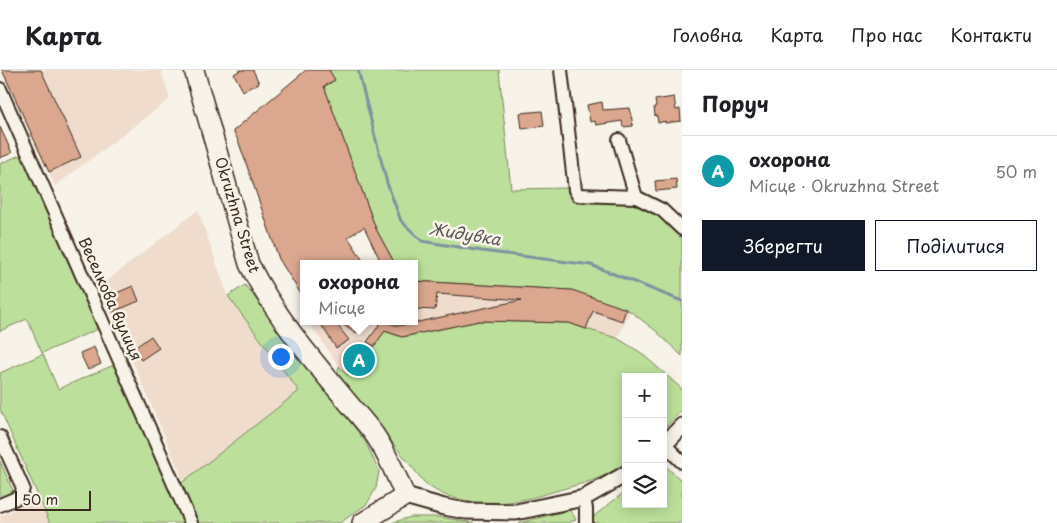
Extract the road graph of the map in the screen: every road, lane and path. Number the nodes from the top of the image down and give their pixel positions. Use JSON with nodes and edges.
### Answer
{"nodes":[{"id":1,"x":194,"y":70,"type":"edge"},
{"id":2,"x":561,"y":70,"type":"edge"},
{"id":3,"x":0,"y":89,"type":"edge"},
{"id":4,"x":619,"y":140,"type":"dead end"},
{"id":5,"x":636,"y":197,"type":"junction"},
{"id":6,"x":682,"y":229,"type":"edge"},
{"id":7,"x":682,"y":426,"type":"edge"},
{"id":8,"x":0,"y":437,"type":"edge"},
{"id":9,"x":667,"y":443,"type":"edge"},
{"id":10,"x":667,"y":449,"type":"edge"},
{"id":11,"x":682,"y":462,"type":"edge"},
{"id":12,"x":622,"y":476,"type":"edge"},
{"id":13,"x":405,"y":496,"type":"junction"},
{"id":14,"x":584,"y":498,"type":"junction"},
{"id":15,"x":0,"y":505,"type":"edge"},
{"id":16,"x":191,"y":523,"type":"edge"},
{"id":17,"x":362,"y":523,"type":"edge"},
{"id":18,"x":586,"y":523,"type":"edge"}],
"edges":[{"from":1,"to":13,"type":"main road","name":"Okruzhna Street"},
{"from":2,"to":5,"type":"street"},
{"from":3,"to":16,"type":"street","name":"Веселкова вулиця"},
{"from":4,"to":5,"type":"street"},
{"from":5,"to":6,"type":"street"},
{"from":7,"to":9,"type":"street"},
{"from":8,"to":15,"type":"street"},
{"from":10,"to":11,"type":"street"},
{"from":12,"to":14,"type":"street"},
{"from":13,"to":14,"type":"street"},
{"from":13,"to":17,"type":"main road"},
{"from":14,"to":18,"type":"street"}]}
